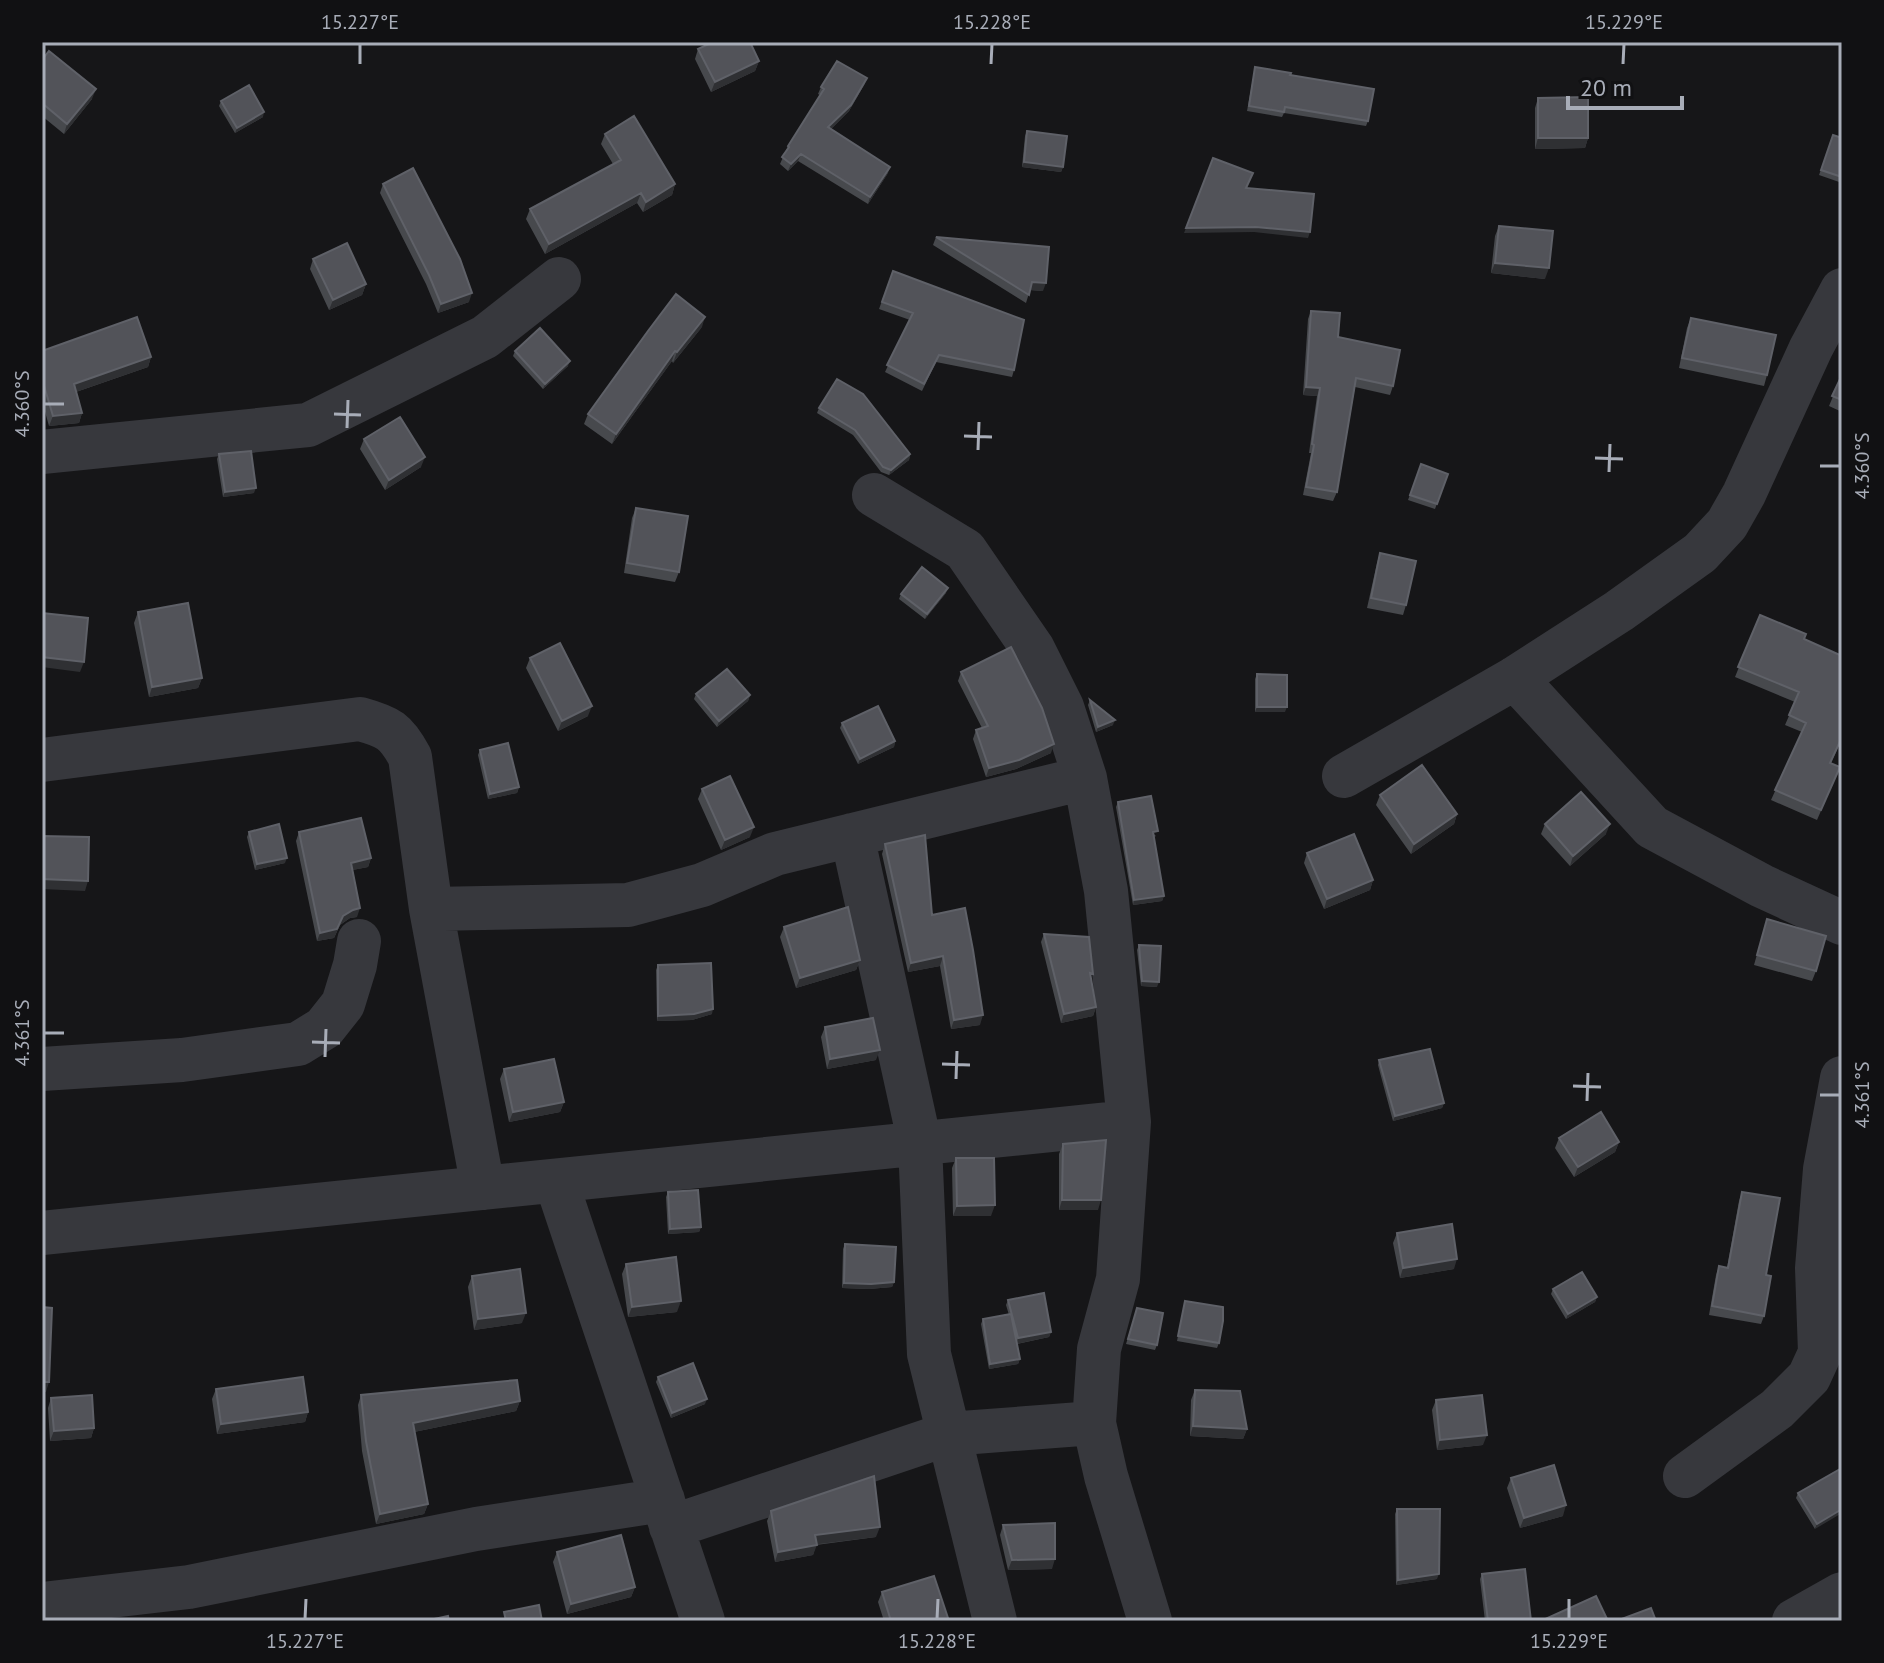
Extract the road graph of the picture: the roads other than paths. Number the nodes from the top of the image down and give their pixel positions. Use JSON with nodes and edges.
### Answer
{"nodes":[{"id":1,"x":559,"y":279,"type":"dead end"},
{"id":2,"x":1842,"y":290,"type":"edge"},
{"id":3,"x":1826,"y":351,"type":"edge"},
{"id":4,"x":42,"y":452,"type":"edge"},
{"id":5,"x":874,"y":495,"type":"dead end"},
{"id":6,"x":1515,"y":678,"type":"junction"},
{"id":7,"x":42,"y":760,"type":"edge"},
{"id":8,"x":1344,"y":776,"type":"dead end"},
{"id":9,"x":1085,"y":778,"type":"junction"},
{"id":10,"x":852,"y":835,"type":"junction"},
{"id":11,"x":431,"y":909,"type":"junction"},
{"id":12,"x":1842,"y":923,"type":"edge"},
{"id":13,"x":359,"y":941,"type":"dead end"},
{"id":14,"x":42,"y":1069,"type":"edge"},
{"id":15,"x":1842,"y":1078,"type":"edge"},
{"id":16,"x":1129,"y":1122,"type":"junction"},
{"id":17,"x":920,"y":1144,"type":"junction"},
{"id":18,"x":556,"y":1181,"type":"junction"},
{"id":19,"x":483,"y":1188,"type":"junction"},
{"id":20,"x":42,"y":1233,"type":"edge"},
{"id":21,"x":1830,"y":1268,"type":"edge"},
{"id":22,"x":1094,"y":1423,"type":"junction"},
{"id":23,"x":948,"y":1434,"type":"junction"},
{"id":24,"x":1685,"y":1476,"type":"dead end"},
{"id":25,"x":667,"y":1513,"type":"junction"},
{"id":26,"x":1842,"y":1594,"type":"edge"},
{"id":27,"x":42,"y":1604,"type":"edge"},
{"id":28,"x":703,"y":1621,"type":"edge"},
{"id":29,"x":995,"y":1621,"type":"edge"},
{"id":30,"x":1150,"y":1621,"type":"edge"},
{"id":31,"x":1794,"y":1621,"type":"edge"}],
"edges":[{"from":1,"to":4,"type":"street"},
{"from":2,"to":3,"type":"street"},
{"from":3,"to":6,"type":"street"},
{"from":5,"to":9,"type":"street"},
{"from":6,"to":8,"type":"street"},
{"from":6,"to":12,"type":"street"},
{"from":7,"to":11,"type":"street"},
{"from":9,"to":10,"type":"street"},
{"from":9,"to":16,"type":"street"},
{"from":10,"to":11,"type":"street"},
{"from":10,"to":17,"type":"street"},
{"from":11,"to":19,"type":"street"},
{"from":13,"to":14,"type":"street"},
{"from":15,"to":21,"type":"street"},
{"from":16,"to":17,"type":"street"},
{"from":16,"to":22,"type":"street"},
{"from":17,"to":18,"type":"street"},
{"from":17,"to":23,"type":"street"},
{"from":18,"to":19,"type":"street"},
{"from":18,"to":25,"type":"street"},
{"from":19,"to":20,"type":"street"},
{"from":21,"to":24,"type":"street"},
{"from":22,"to":23,"type":"street"},
{"from":22,"to":30,"type":"street"},
{"from":23,"to":25,"type":"street"},
{"from":23,"to":29,"type":"street"},
{"from":25,"to":27,"type":"street"},
{"from":25,"to":28,"type":"street"},
{"from":26,"to":31,"type":"street"}]}
